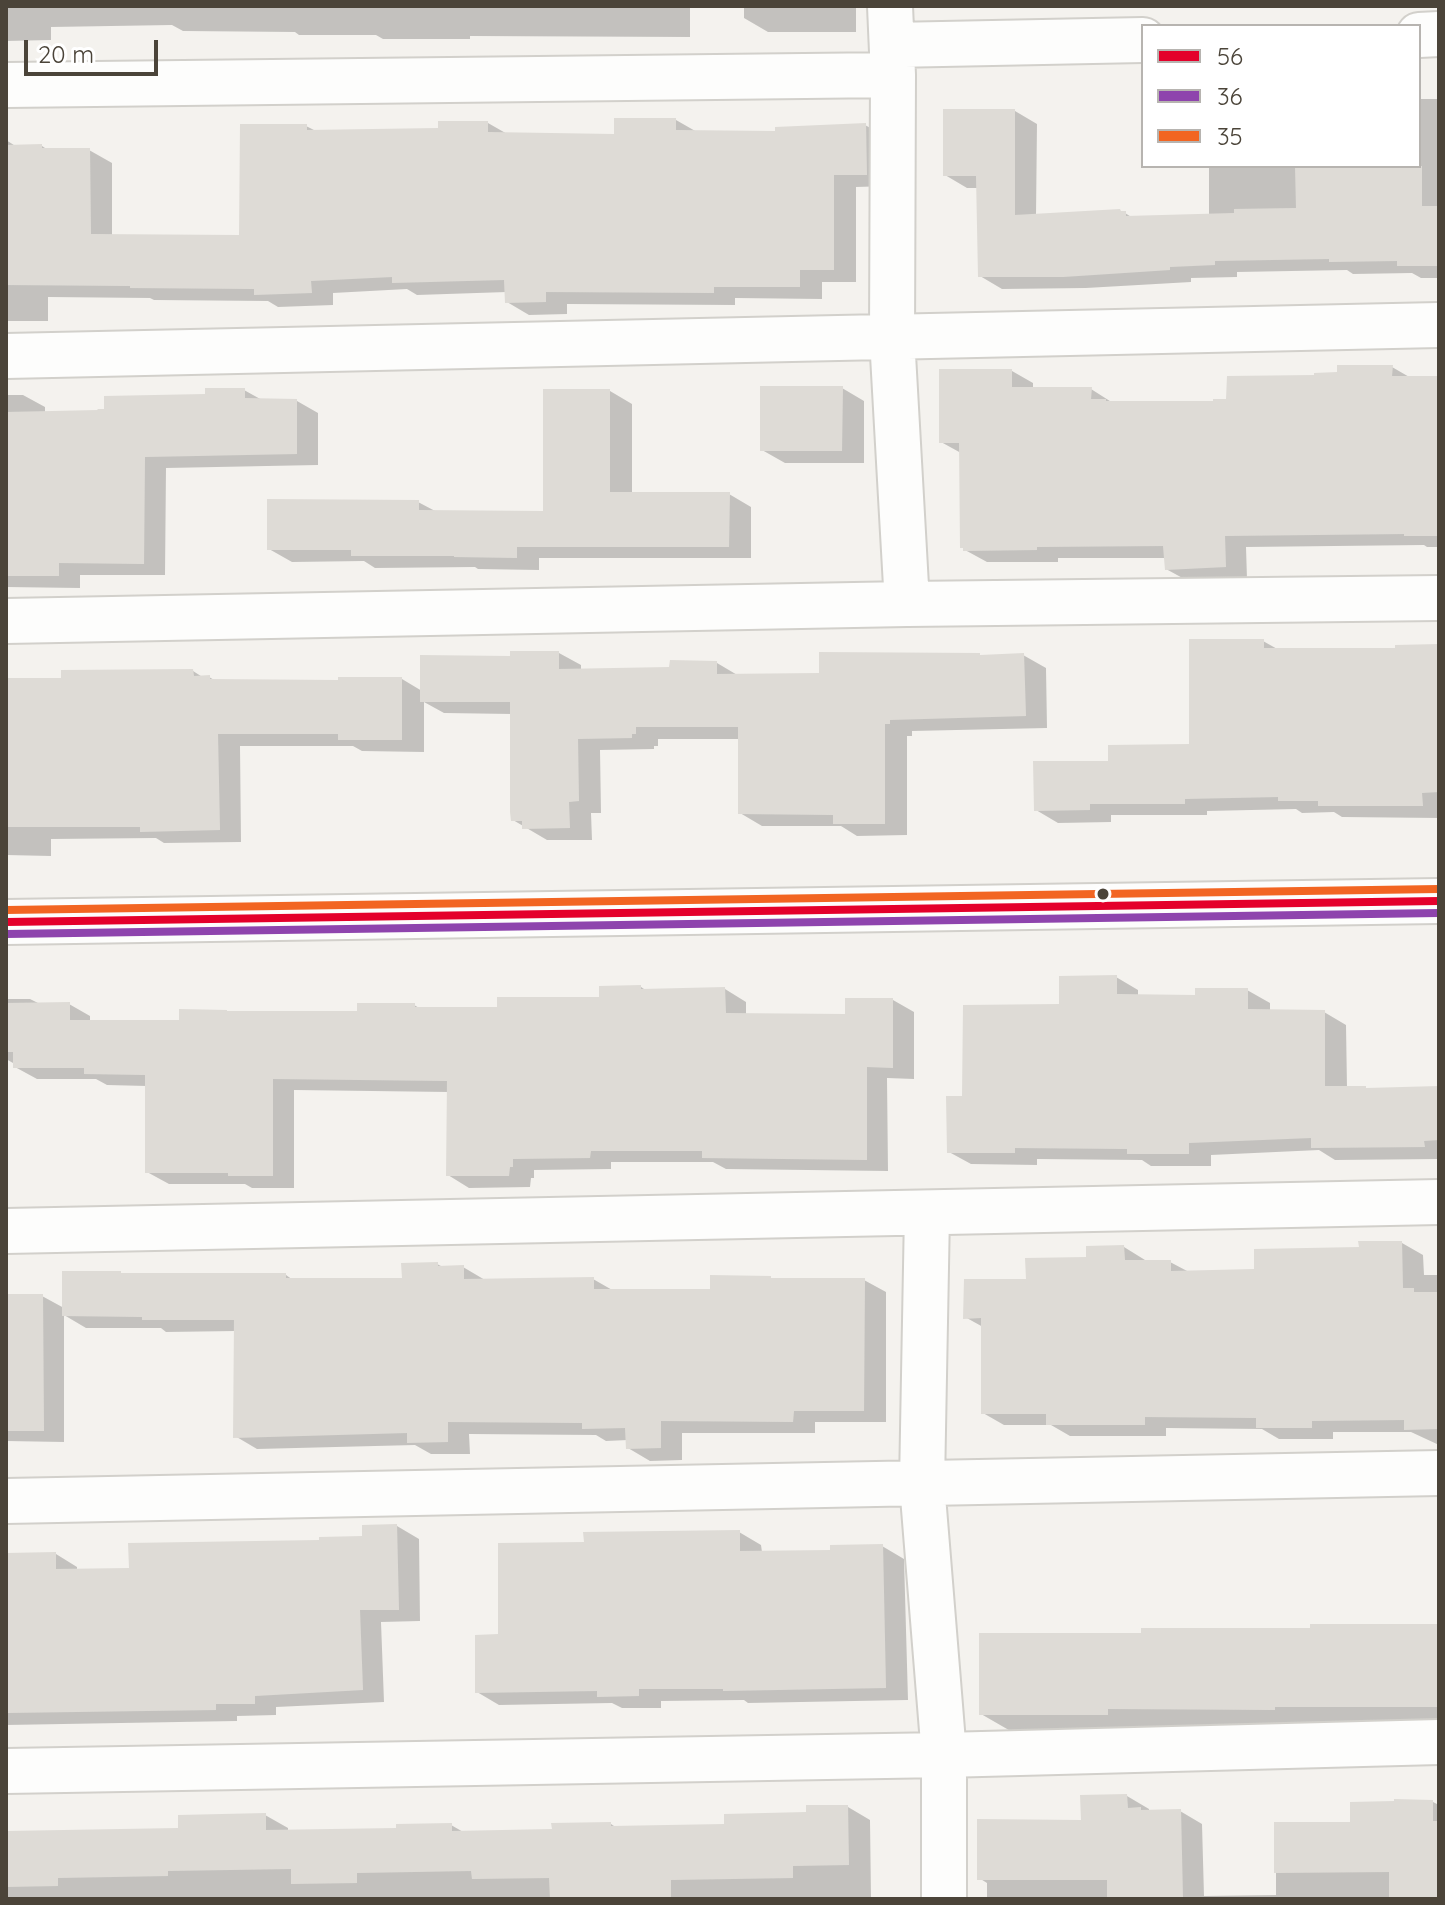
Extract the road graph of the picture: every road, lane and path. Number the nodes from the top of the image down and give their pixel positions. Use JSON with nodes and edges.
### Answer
{"nodes":[{"id":1,"x":1141,"y":40,"type":"edge"},
{"id":2,"x":892,"y":42,"type":"edge"},
{"id":3,"x":6,"y":85,"type":"edge"},
{"id":4,"x":1439,"y":325,"type":"edge"},
{"id":5,"x":892,"y":337,"type":"junction"},
{"id":6,"x":6,"y":356,"type":"edge"},
{"id":7,"x":1439,"y":598,"type":"edge"},
{"id":8,"x":907,"y":604,"type":"junction"},
{"id":9,"x":6,"y":621,"type":"edge"},
{"id":10,"x":1439,"y":901,"type":"edge"},
{"id":11,"x":6,"y":922,"type":"edge"},
{"id":12,"x":1439,"y":1202,"type":"edge"},
{"id":13,"x":927,"y":1213,"type":"junction"},
{"id":14,"x":6,"y":1231,"type":"edge"},
{"id":15,"x":1439,"y":1473,"type":"edge"},
{"id":16,"x":922,"y":1484,"type":"junction"},
{"id":17,"x":6,"y":1501,"type":"edge"},
{"id":18,"x":1439,"y":1742,"type":"edge"},
{"id":19,"x":944,"y":1755,"type":"junction"},
{"id":20,"x":6,"y":1771,"type":"edge"},
{"id":21,"x":944,"y":1899,"type":"edge"}],
"edges":[{"from":1,"to":2,"type":"street"},
{"from":2,"to":3,"type":"street"},
{"from":2,"to":5,"type":"street"},
{"from":4,"to":5,"type":"street"},
{"from":5,"to":6,"type":"street"},
{"from":5,"to":8,"type":"street"},
{"from":7,"to":8,"type":"street"},
{"from":8,"to":9,"type":"street"},
{"from":10,"to":11,"type":"street"},
{"from":12,"to":13,"type":"street"},
{"from":13,"to":14,"type":"street"},
{"from":13,"to":16,"type":"street"},
{"from":15,"to":16,"type":"street"},
{"from":16,"to":17,"type":"street"},
{"from":16,"to":19,"type":"street"},
{"from":18,"to":19,"type":"street"},
{"from":19,"to":20,"type":"street"},
{"from":19,"to":21,"type":"street"}]}
